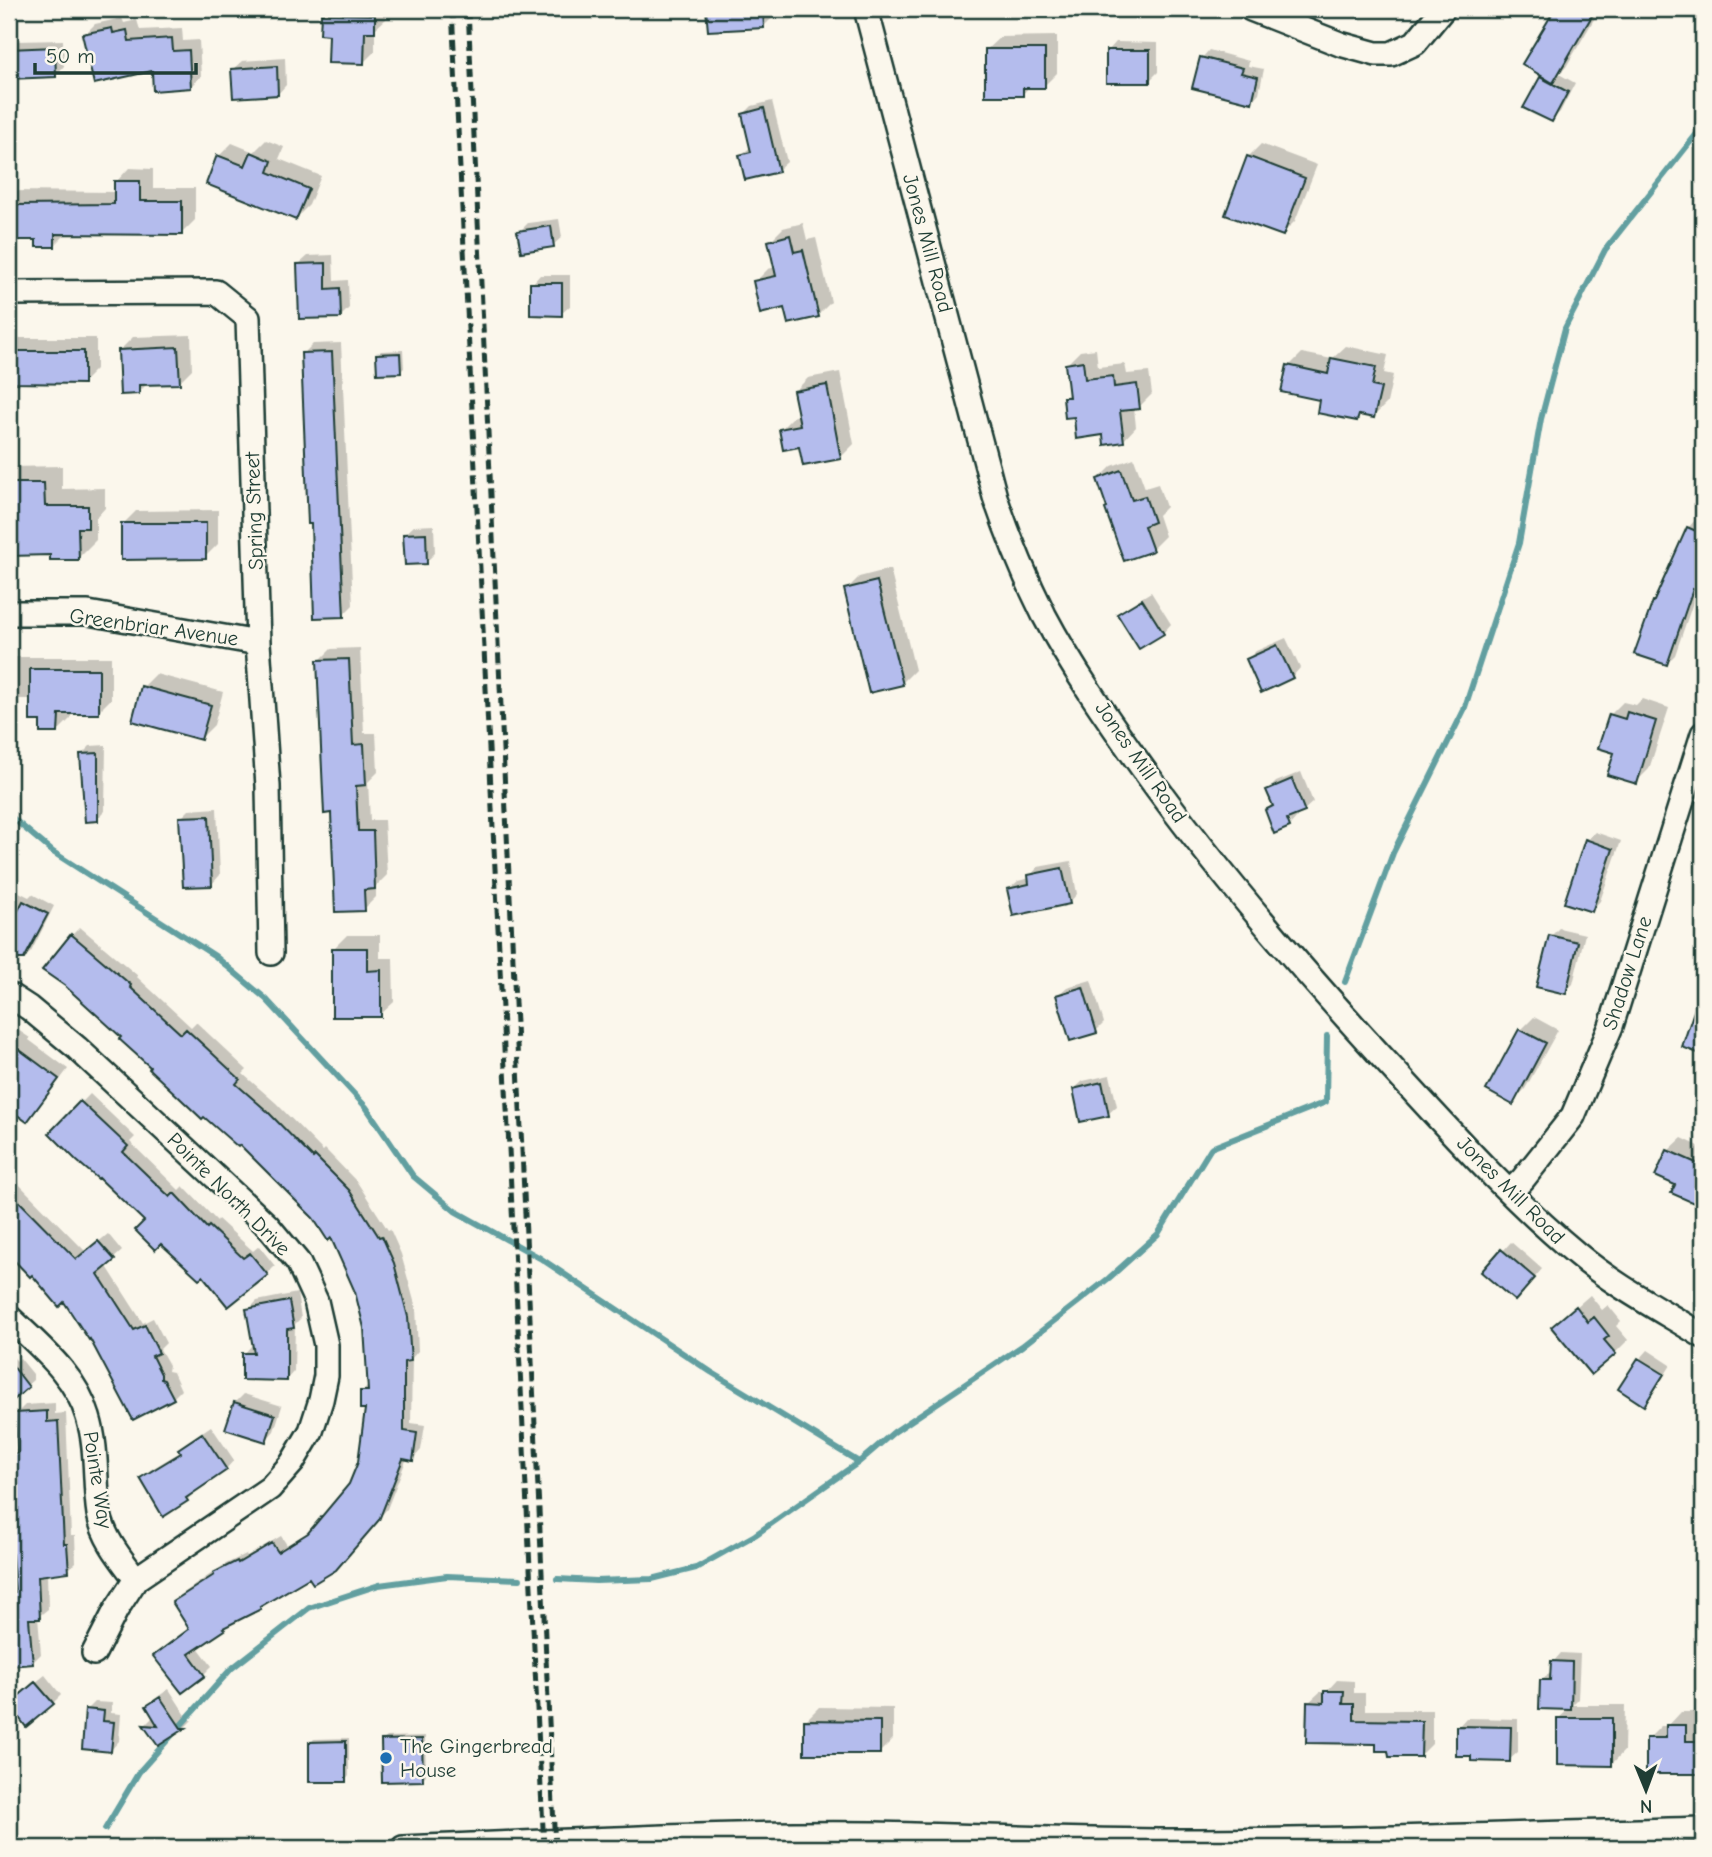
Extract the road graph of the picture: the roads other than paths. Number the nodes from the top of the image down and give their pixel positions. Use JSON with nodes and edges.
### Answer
{"nodes":[{"id":1,"x":866,"y":9,"type":"edge"},
{"id":2,"x":1251,"y":9,"type":"edge"},
{"id":3,"x":1444,"y":9,"type":"edge"},
{"id":4,"x":9,"y":293,"type":"edge"},
{"id":5,"x":9,"y":613,"type":"edge"},
{"id":6,"x":258,"y":643,"type":"junction"},
{"id":7,"x":1703,"y":734,"type":"edge"},
{"id":8,"x":271,"y":953,"type":"dead end"},
{"id":9,"x":9,"y":995,"type":"edge"},
{"id":10,"x":1510,"y":1192,"type":"junction"},
{"id":11,"x":9,"y":1317,"type":"edge"},
{"id":12,"x":1703,"y":1336,"type":"edge"},
{"id":13,"x":136,"y":1579,"type":"junction"},
{"id":14,"x":94,"y":1653,"type":"dead end"},
{"id":15,"x":1703,"y":1829,"type":"edge"},
{"id":16,"x":954,"y":1842,"type":"edge"},
{"id":17,"x":403,"y":1848,"type":"edge"}],
"edges":[{"from":1,"to":10,"type":"street","name":"Jones Mill Road"},
{"from":2,"to":3,"type":"street"},
{"from":4,"to":6,"type":"street","name":"Spring Street"},
{"from":5,"to":6,"type":"street","name":"Greenbriar Avenue"},
{"from":6,"to":8,"type":"street","name":"Spring Street"},
{"from":7,"to":10,"type":"street","name":"Shadow Lane"},
{"from":9,"to":13,"type":"street","name":"Pointe North Drive"},
{"from":10,"to":12,"type":"street","name":"Jones Mill Road"},
{"from":11,"to":13,"type":"street","name":"Pointe Way"},
{"from":13,"to":14,"type":"street","name":"Pointe North Drive"},
{"from":15,"to":16,"type":"street"},
{"from":16,"to":17,"type":"street"}]}
